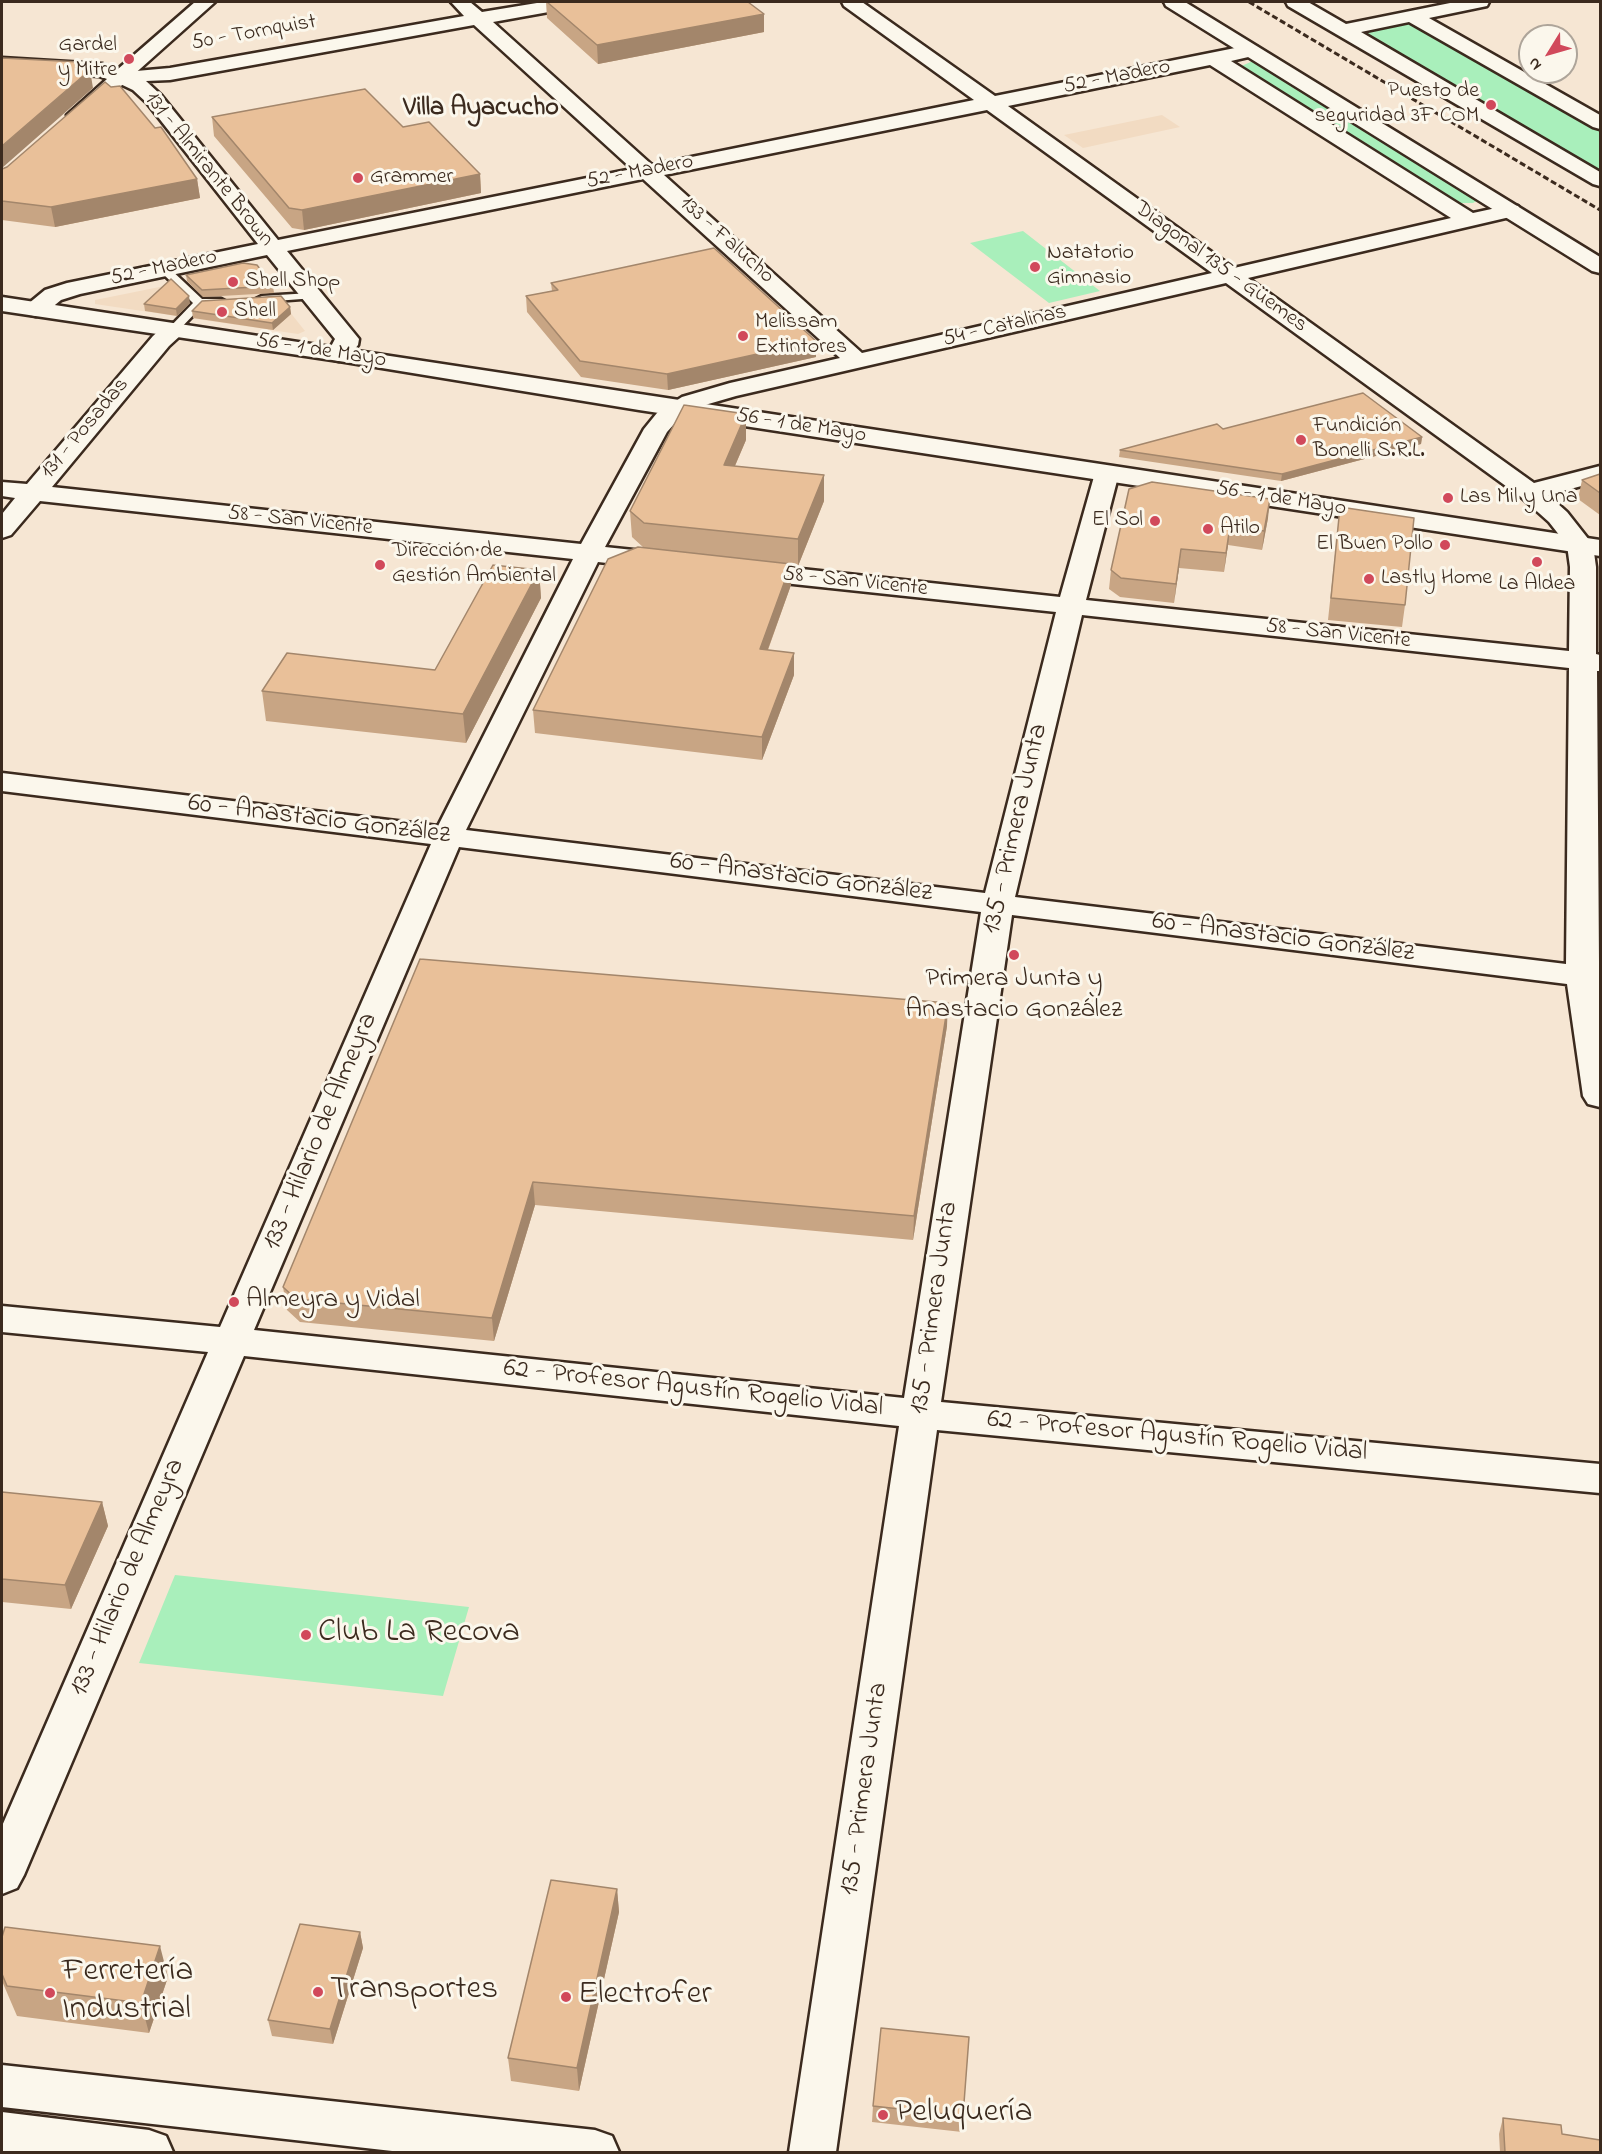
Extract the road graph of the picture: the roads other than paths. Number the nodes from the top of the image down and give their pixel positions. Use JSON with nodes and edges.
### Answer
{"nodes":[{"id":1,"x":206,"y":2,"type":"edge"},
{"id":2,"x":460,"y":2,"type":"edge"},
{"id":3,"x":571,"y":2,"type":"edge"},
{"id":4,"x":851,"y":2,"type":"edge"},
{"id":5,"x":1173,"y":2,"type":"edge"},
{"id":6,"x":1295,"y":2,"type":"edge"},
{"id":7,"x":1480,"y":2,"type":"edge"},
{"id":8,"x":1412,"y":16,"type":"junction"},
{"id":9,"x":478,"y":18,"type":"junction"},
{"id":10,"x":1344,"y":30,"type":"junction"},
{"id":11,"x":1250,"y":51,"type":"junction"},
{"id":12,"x":1213,"y":58,"type":"junction"},
{"id":13,"x":2,"y":64,"type":"edge"},
{"id":14,"x":121,"y":78,"type":"junction"},
{"id":15,"x":991,"y":103,"type":"junction"},
{"id":16,"x":1600,"y":123,"type":"edge"},
{"id":17,"x":63,"y":128,"type":"edge"},
{"id":18,"x":649,"y":171,"type":"junction"},
{"id":19,"x":1600,"y":180,"type":"edge"},
{"id":20,"x":1510,"y":211,"type":"junction"},
{"id":21,"x":1469,"y":220,"type":"junction"},
{"id":22,"x":272,"y":247,"type":"junction"},
{"id":23,"x":1600,"y":266,"type":"edge"},
{"id":24,"x":165,"y":269,"type":"junction"},
{"id":25,"x":1229,"y":274,"type":"junction"},
{"id":26,"x":311,"y":296,"type":"junction"},
{"id":27,"x":200,"y":303,"type":"junction"},
{"id":28,"x":2,"y":304,"type":"edge"},
{"id":29,"x":36,"y":309,"type":"junction"},
{"id":30,"x":173,"y":330,"type":"junction"},
{"id":31,"x":339,"y":354,"type":"junction"},
{"id":32,"x":857,"y":361,"type":"junction"},
{"id":33,"x":678,"y":409,"type":"junction"},
{"id":34,"x":1107,"y":473,"type":"junction"},
{"id":35,"x":1600,"y":473,"type":"edge"},
{"id":36,"x":2,"y":489,"type":"edge"},
{"id":37,"x":33,"y":492,"type":"junction"},
{"id":38,"x":1530,"y":492,"type":"junction"},
{"id":39,"x":2,"y":530,"type":"edge"},
{"id":40,"x":1590,"y":546,"type":"edge"},
{"id":41,"x":589,"y":553,"type":"junction"},
{"id":42,"x":683,"y":564,"type":"edge"},
{"id":43,"x":719,"y":567,"type":"edge"},
{"id":44,"x":1071,"y":606,"type":"junction"},
{"id":45,"x":1591,"y":662,"type":"edge"},
{"id":46,"x":2,"y":782,"type":"edge"},
{"id":47,"x":449,"y":837,"type":"junction"},
{"id":48,"x":998,"y":903,"type":"junction"},
{"id":49,"x":1592,"y":977,"type":"edge"},
{"id":50,"x":1600,"y":1096,"type":"edge"},
{"id":51,"x":2,"y":1319,"type":"edge"},
{"id":52,"x":230,"y":1341,"type":"junction"},
{"id":53,"x":920,"y":1414,"type":"junction"},
{"id":54,"x":1600,"y":1479,"type":"edge"},
{"id":55,"x":2,"y":1875,"type":"edge"},
{"id":56,"x":2,"y":2086,"type":"edge"},
{"id":57,"x":2,"y":2134,"type":"edge"},
{"id":58,"x":149,"y":2152,"type":"edge"},
{"id":59,"x":595,"y":2152,"type":"edge"},
{"id":60,"x":813,"y":2152,"type":"edge"}],
"edges":[{"from":1,"to":14,"type":"street"},
{"from":2,"to":9,"type":"street","name":"133 - Falucho"},
{"from":3,"to":9,"type":"street","name":"50 - Tornquist"},
{"from":4,"to":15,"type":"street","name":"Diagonal 135 - Güemes"},
{"from":5,"to":11,"type":"street"},
{"from":6,"to":10,"type":"street"},
{"from":7,"to":8,"type":"street"},
{"from":8,"to":10,"type":"street"},
{"from":8,"to":16,"type":"street"},
{"from":9,"to":14,"type":"street","name":"50 - Tornquist"},
{"from":9,"to":18,"type":"street","name":"133 - Falucho"},
{"from":10,"to":19,"type":"street"},
{"from":11,"to":12,"type":"street","name":"52 - Madero"},
{"from":11,"to":20,"type":"street"},
{"from":12,"to":15,"type":"street","name":"52 - Madero"},
{"from":12,"to":21,"type":"street"},
{"from":13,"to":14,"type":"street"},
{"from":14,"to":17,"type":"street"},
{"from":14,"to":22,"type":"street","name":"131 - Almirante Brown"},
{"from":15,"to":18,"type":"street","name":"52 - Madero"},
{"from":15,"to":25,"type":"street","name":"Diagonal 135 - Güemes"},
{"from":18,"to":22,"type":"street","name":"52 - Madero"},
{"from":18,"to":32,"type":"street","name":"133 - Falucho"},
{"from":20,"to":21,"type":"street","name":"54 - Catalinas"},
{"from":20,"to":23,"type":"street"},
{"from":21,"to":25,"type":"street","name":"54 - Catalinas"},
{"from":22,"to":24,"type":"street","name":"52 - Madero"},
{"from":22,"to":26,"type":"street","name":"131 - Almirante Brown"},
{"from":24,"to":27,"type":"lane"},
{"from":24,"to":29,"type":"street","name":"52 - Madero"},
{"from":25,"to":32,"type":"street","name":"54 - Catalinas"},
{"from":25,"to":38,"type":"street","name":"Diagonal 135 - Güemes"},
{"from":26,"to":27,"type":"lane"},
{"from":26,"to":31,"type":"street","name":"131 - Almirante Brown"},
{"from":27,"to":30,"type":"lane"},
{"from":28,"to":29,"type":"street","name":"56 - 1 de Mayo"},
{"from":29,"to":30,"type":"street","name":"56 - 1 de Mayo"},
{"from":30,"to":31,"type":"street","name":"56 - 1 de Mayo"},
{"from":30,"to":37,"type":"street","name":"131 - Posadas"},
{"from":31,"to":33,"type":"street","name":"56 - 1 de Mayo"},
{"from":32,"to":33,"type":"street","name":"54 - Catalinas"},
{"from":33,"to":34,"type":"street","name":"56 - 1 de Mayo"},
{"from":33,"to":41,"type":"street","name":"133 - Hilario de Almeyra"},
{"from":34,"to":40,"type":"street","name":"56 - 1 de Mayo"},
{"from":34,"to":44,"type":"street","name":"135 - Primera Junta"},
{"from":35,"to":38,"type":"street"},
{"from":36,"to":37,"type":"street","name":"58 - San Vicente"},
{"from":37,"to":39,"type":"street","name":"131 - Posadas"},
{"from":37,"to":41,"type":"street","name":"58 - San Vicente"},
{"from":38,"to":40,"type":"street","name":"Diagonal 135 - Güemes"},
{"from":40,"to":45,"type":"street"},
{"from":41,"to":42,"type":"street","name":"58 - San Vicente"},
{"from":41,"to":47,"type":"street","name":"133 - Hilario de Almeyra"},
{"from":43,"to":44,"type":"street","name":"58 - San Vicente"},
{"from":44,"to":45,"type":"street","name":"58 - San Vicente"},
{"from":44,"to":48,"type":"street","name":"135 - Primera Junta"},
{"from":45,"to":49,"type":"street"},
{"from":46,"to":47,"type":"street","name":"60 - Anastacio González"},
{"from":47,"to":48,"type":"street","name":"60 - Anastacio González"},
{"from":47,"to":52,"type":"street","name":"133 - Hilario de Almeyra"},
{"from":48,"to":49,"type":"street","name":"60 - Anastacio González"},
{"from":48,"to":53,"type":"street","name":"135 - Primera Junta"},
{"from":49,"to":50,"type":"street"},
{"from":51,"to":52,"type":"street","name":"62 - Profesor Agustín Rogelio Vidal"},
{"from":52,"to":53,"type":"street","name":"62 - Profesor Agustín Rogelio Vidal"},
{"from":52,"to":55,"type":"street","name":"133 - Hilario de Almeyra"},
{"from":53,"to":54,"type":"street","name":"62 - Profesor Agustín Rogelio Vidal"},
{"from":53,"to":60,"type":"street","name":"135 - Primera Junta"},
{"from":56,"to":59,"type":"street"},
{"from":57,"to":58,"type":"street"}]}
